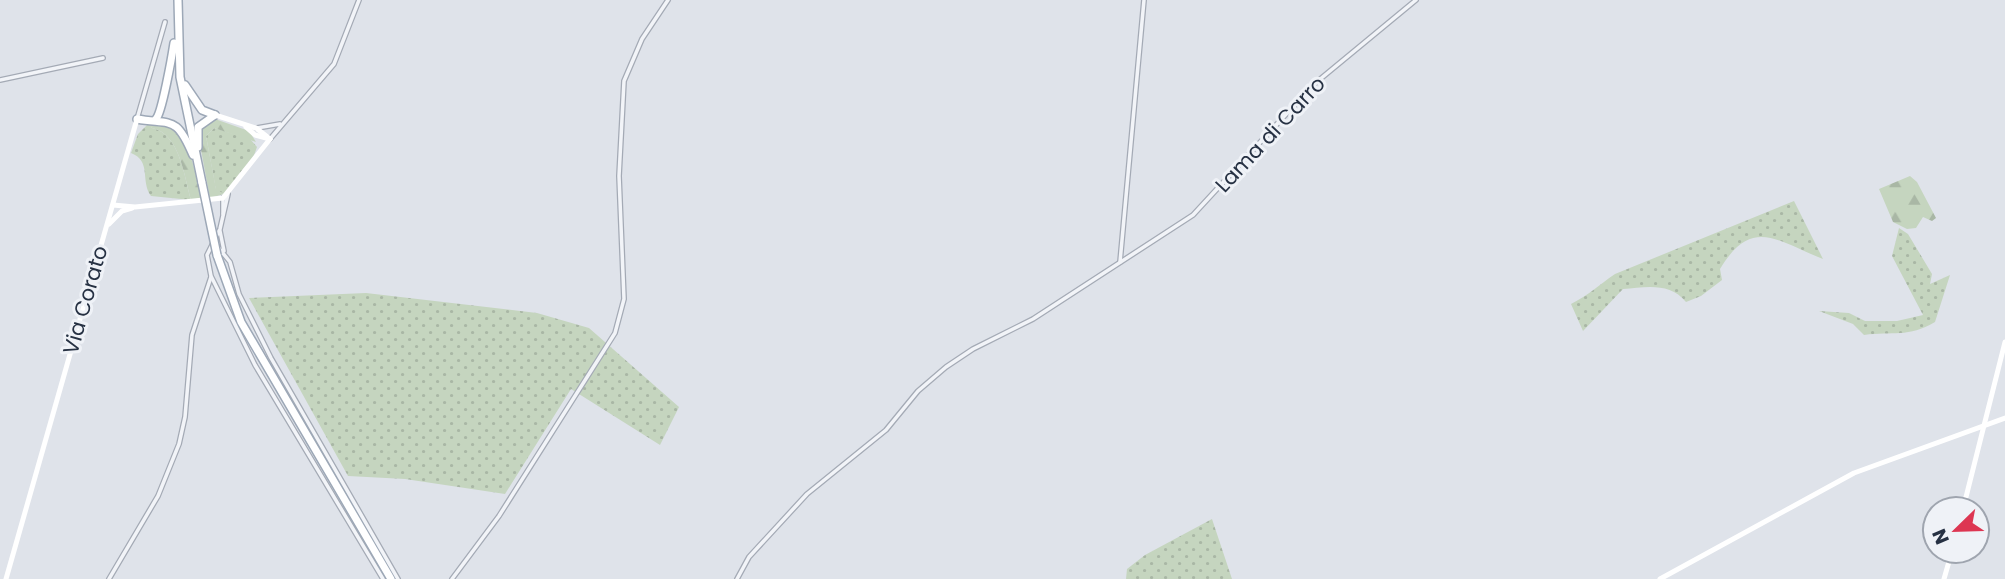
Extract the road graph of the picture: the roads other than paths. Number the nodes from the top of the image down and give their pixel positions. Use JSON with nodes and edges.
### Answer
{"nodes":[{"id":1,"x":178,"y":0,"type":"edge"},
{"id":2,"x":359,"y":0,"type":"edge"},
{"id":3,"x":668,"y":0,"type":"edge"},
{"id":4,"x":1144,"y":0,"type":"edge"},
{"id":5,"x":1416,"y":0,"type":"edge"},
{"id":6,"x":165,"y":22,"type":"dead end"},
{"id":7,"x":177,"y":22,"type":"junction"},
{"id":8,"x":103,"y":58,"type":"dead end"},
{"id":9,"x":179,"y":66,"type":"junction"},
{"id":10,"x":0,"y":80,"type":"edge"},
{"id":11,"x":215,"y":115,"type":"junction"},
{"id":12,"x":137,"y":119,"type":"junction"},
{"id":13,"x":156,"y":119,"type":"junction"},
{"id":14,"x":285,"y":121,"type":"junction"},
{"id":15,"x":255,"y":132,"type":"junction"},
{"id":16,"x":270,"y":139,"type":"junction"},
{"id":17,"x":255,"y":159,"type":"junction"},
{"id":18,"x":198,"y":163,"type":"junction"},
{"id":19,"x":201,"y":179,"type":"junction"},
{"id":20,"x":225,"y":196,"type":"junction"},
{"id":21,"x":212,"y":201,"type":"junction"},
{"id":22,"x":113,"y":205,"type":"junction"},
{"id":23,"x":135,"y":207,"type":"junction"},
{"id":24,"x":223,"y":210,"type":"junction"},
{"id":25,"x":122,"y":211,"type":"junction"},
{"id":26,"x":224,"y":216,"type":"junction"},
{"id":27,"x":107,"y":226,"type":"junction"},
{"id":28,"x":220,"y":229,"type":"junction"},
{"id":29,"x":209,"y":248,"type":"junction"},
{"id":30,"x":221,"y":253,"type":"junction"},
{"id":31,"x":1120,"y":262,"type":"junction"},
{"id":32,"x":211,"y":276,"type":"junction"},
{"id":33,"x":2005,"y":342,"type":"edge"},
{"id":34,"x":2005,"y":418,"type":"edge"},
{"id":35,"x":1985,"y":424,"type":"junction"},
{"id":36,"x":1967,"y":495,"type":"edge"},
{"id":37,"x":6,"y":579,"type":"edge"},
{"id":38,"x":109,"y":579,"type":"edge"},
{"id":39,"x":383,"y":579,"type":"edge"},
{"id":40,"x":391,"y":579,"type":"edge"},
{"id":41,"x":398,"y":579,"type":"edge"},
{"id":42,"x":452,"y":579,"type":"edge"},
{"id":43,"x":737,"y":579,"type":"edge"},
{"id":44,"x":1660,"y":579,"type":"edge"}],
"edges":[{"from":1,"to":7,"type":"main road"},
{"from":2,"to":14,"type":"street"},
{"from":3,"to":42,"type":"street"},
{"from":4,"to":31,"type":"street"},
{"from":5,"to":31,"type":"street","name":"Lama di Carro"},
{"from":6,"to":12,"type":"street","name":"Via Corato"},
{"from":7,"to":9,"type":"main road"},
{"from":7,"to":13,"type":"main road"},
{"from":8,"to":10,"type":"street"},
{"from":9,"to":11,"type":"main road"},
{"from":9,"to":18,"type":"main road"},
{"from":11,"to":15,"type":"main road"},
{"from":11,"to":18,"type":"main road"},
{"from":12,"to":13,"type":"main road"},
{"from":12,"to":22,"type":"main road","name":"Via Corato"},
{"from":13,"to":19,"type":"main road"},
{"from":14,"to":15,"type":"street"},
{"from":14,"to":16,"type":"street"},
{"from":15,"to":16,"type":"main road"},
{"from":15,"to":17,"type":"main road"},
{"from":16,"to":17,"type":"main road"},
{"from":17,"to":20,"type":"main road"},
{"from":18,"to":19,"type":"main road"},
{"from":19,"to":30,"type":"main road","bridge":true},
{"from":20,"to":21,"type":"main road"},
{"from":20,"to":24,"type":"street"},
{"from":20,"to":26,"type":"street"},
{"from":21,"to":23,"type":"main road"},
{"from":21,"to":24,"type":"street"},
{"from":22,"to":23,"type":"main road"},
{"from":22,"to":25,"type":"main road"},
{"from":22,"to":27,"type":"main road","name":"Via Corato"},
{"from":23,"to":25,"type":"main road"},
{"from":24,"to":26,"type":"street"},
{"from":25,"to":27,"type":"main road"},
{"from":26,"to":28,"type":"street"},
{"from":27,"to":37,"type":"main road","name":"Via Corato"},
{"from":28,"to":29,"type":"street"},
{"from":28,"to":30,"type":"street"},
{"from":29,"to":30,"type":"street"},
{"from":29,"to":32,"type":"street"},
{"from":30,"to":40,"type":"main road"},
{"from":30,"to":41,"type":"street"},
{"from":31,"to":43,"type":"street","name":"Lama di Carro"},
{"from":32,"to":38,"type":"street"},
{"from":32,"to":39,"type":"street"},
{"from":33,"to":35,"type":"main road"},
{"from":34,"to":35,"type":"main road"},
{"from":35,"to":36,"type":"main road"},
{"from":35,"to":44,"type":"main road"}]}
